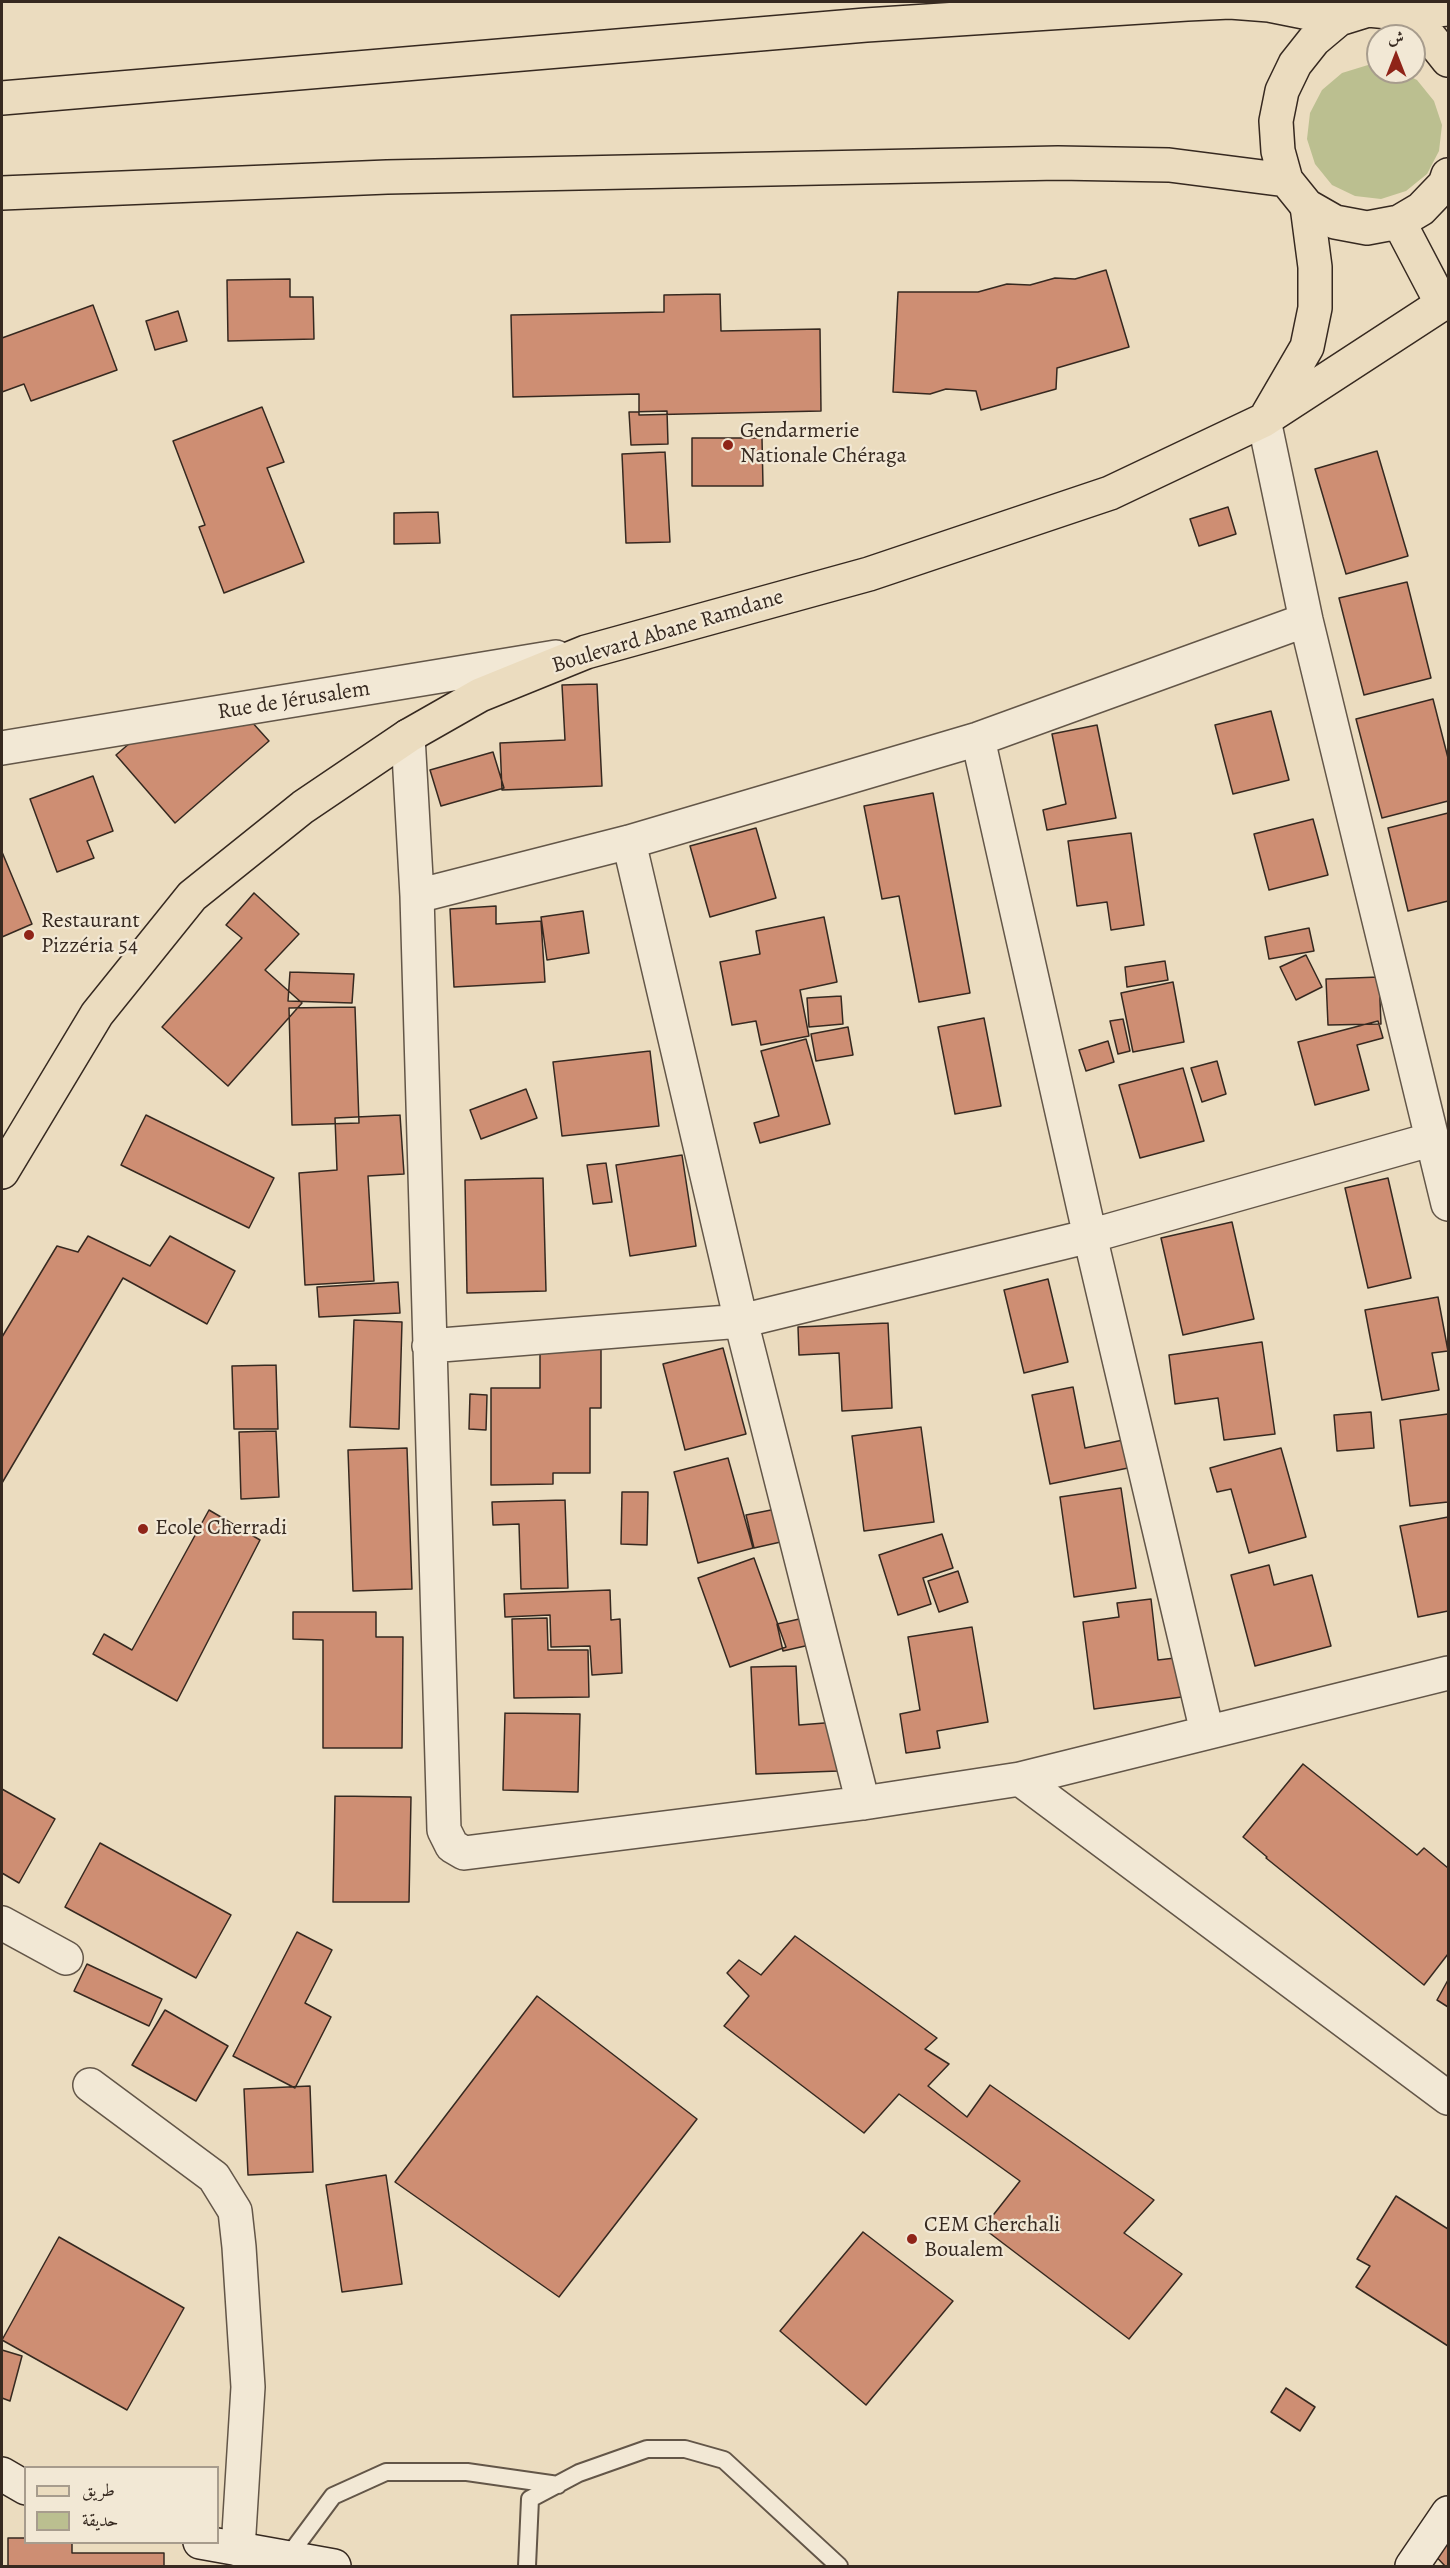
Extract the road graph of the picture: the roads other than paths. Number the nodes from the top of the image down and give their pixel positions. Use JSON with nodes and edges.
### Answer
{"nodes":[{"id":1,"x":1449,"y":9,"type":"edge"},
{"id":2,"x":1399,"y":13,"type":"junction"},
{"id":3,"x":1339,"y":19,"type":"junction"},
{"id":4,"x":1449,"y":60,"type":"edge"},
{"id":5,"x":2,"y":98,"type":"edge"},
{"id":6,"x":1449,"y":175,"type":"edge"},
{"id":7,"x":1286,"y":180,"type":"junction"},
{"id":8,"x":2,"y":193,"type":"edge"},
{"id":9,"x":1307,"y":206,"type":"junction"},
{"id":10,"x":1423,"y":209,"type":"edge"},
{"id":11,"x":1445,"y":302,"type":"edge"},
{"id":12,"x":1264,"y":420,"type":"junction"},
{"id":13,"x":1306,"y":620,"type":"junction"},
{"id":14,"x":586,"y":652,"type":"junction"},
{"id":15,"x":408,"y":736,"type":"junction"},
{"id":16,"x":978,"y":739,"type":"junction"},
{"id":17,"x":2,"y":748,"type":"edge"},
{"id":18,"x":629,"y":842,"type":"junction"},
{"id":19,"x":417,"y":896,"type":"junction"},
{"id":20,"x":1433,"y":1139,"type":"junction"},
{"id":21,"x":2,"y":1172,"type":"edge"},
{"id":22,"x":1449,"y":1204,"type":"edge"},
{"id":23,"x":1090,"y":1236,"type":"junction"},
{"id":24,"x":741,"y":1321,"type":"junction"},
{"id":25,"x":429,"y":1346,"type":"junction"},
{"id":26,"x":1449,"y":1673,"type":"edge"},
{"id":27,"x":1207,"y":1732,"type":"junction"},
{"id":28,"x":1020,"y":1779,"type":"junction"},
{"id":29,"x":863,"y":1803,"type":"junction"},
{"id":30,"x":2,"y":1923,"type":"edge"},
{"id":31,"x":66,"y":1958,"type":"dead end"},
{"id":32,"x":90,"y":2085,"type":"dead end"},
{"id":33,"x":1449,"y":2098,"type":"edge"},
{"id":34,"x":2,"y":2474,"type":"edge"},
{"id":35,"x":558,"y":2485,"type":"junction"},
{"id":36,"x":24,"y":2487,"type":"edge"},
{"id":37,"x":1449,"y":2513,"type":"edge"},
{"id":38,"x":211,"y":2544,"type":"edge"},
{"id":39,"x":238,"y":2549,"type":"junction"},
{"id":40,"x":287,"y":2558,"type":"junction"},
{"id":41,"x":1420,"y":2563,"type":"edge"},
{"id":42,"x":334,"y":2566,"type":"edge"},
{"id":43,"x":527,"y":2566,"type":"edge"},
{"id":44,"x":839,"y":2566,"type":"edge"}],
"edges":[{"from":1,"to":2,"type":"main road"},
{"from":2,"to":3,"type":"main road"},
{"from":2,"to":4,"type":"main road"},
{"from":3,"to":5,"type":"main road"},
{"from":3,"to":7,"type":"main road"},
{"from":6,"to":10,"type":"main road"},
{"from":7,"to":8,"type":"main road"},
{"from":7,"to":9,"type":"main road"},
{"from":9,"to":10,"type":"main road"},
{"from":9,"to":12,"type":"main road"},
{"from":10,"to":11,"type":"main road"},
{"from":11,"to":12,"type":"main road","name":"Boulevard Abane Ramdane"},
{"from":12,"to":13,"type":"street"},
{"from":12,"to":14,"type":"main road","name":"Boulevard Abane Ramdane"},
{"from":13,"to":16,"type":"street"},
{"from":13,"to":20,"type":"street"},
{"from":14,"to":15,"type":"main road","name":"Boulevard Abane Ramdane"},
{"from":14,"to":17,"type":"street","name":"Rue de Jérusalem"},
{"from":15,"to":19,"type":"street"},
{"from":15,"to":21,"type":"main road","name":"Boulevard Abane Ramdane"},
{"from":16,"to":18,"type":"street"},
{"from":16,"to":23,"type":"street"},
{"from":18,"to":19,"type":"street"},
{"from":18,"to":24,"type":"street"},
{"from":19,"to":25,"type":"street"},
{"from":20,"to":22,"type":"street"},
{"from":20,"to":23,"type":"street"},
{"from":23,"to":24,"type":"street"},
{"from":23,"to":27,"type":"street"},
{"from":24,"to":25,"type":"street"},
{"from":24,"to":29,"type":"street"},
{"from":25,"to":29,"type":"street"},
{"from":26,"to":27,"type":"street"},
{"from":27,"to":28,"type":"street"},
{"from":28,"to":29,"type":"street"},
{"from":28,"to":33,"type":"street"},
{"from":30,"to":31,"type":"street"},
{"from":32,"to":39,"type":"street"},
{"from":34,"to":36,"type":"street"},
{"from":35,"to":40,"type":"lane"},
{"from":35,"to":43,"type":"lane"},
{"from":35,"to":44,"type":"lane"},
{"from":37,"to":41,"type":"street"},
{"from":38,"to":39,"type":"street"},
{"from":39,"to":40,"type":"street"},
{"from":40,"to":42,"type":"street"}]}
